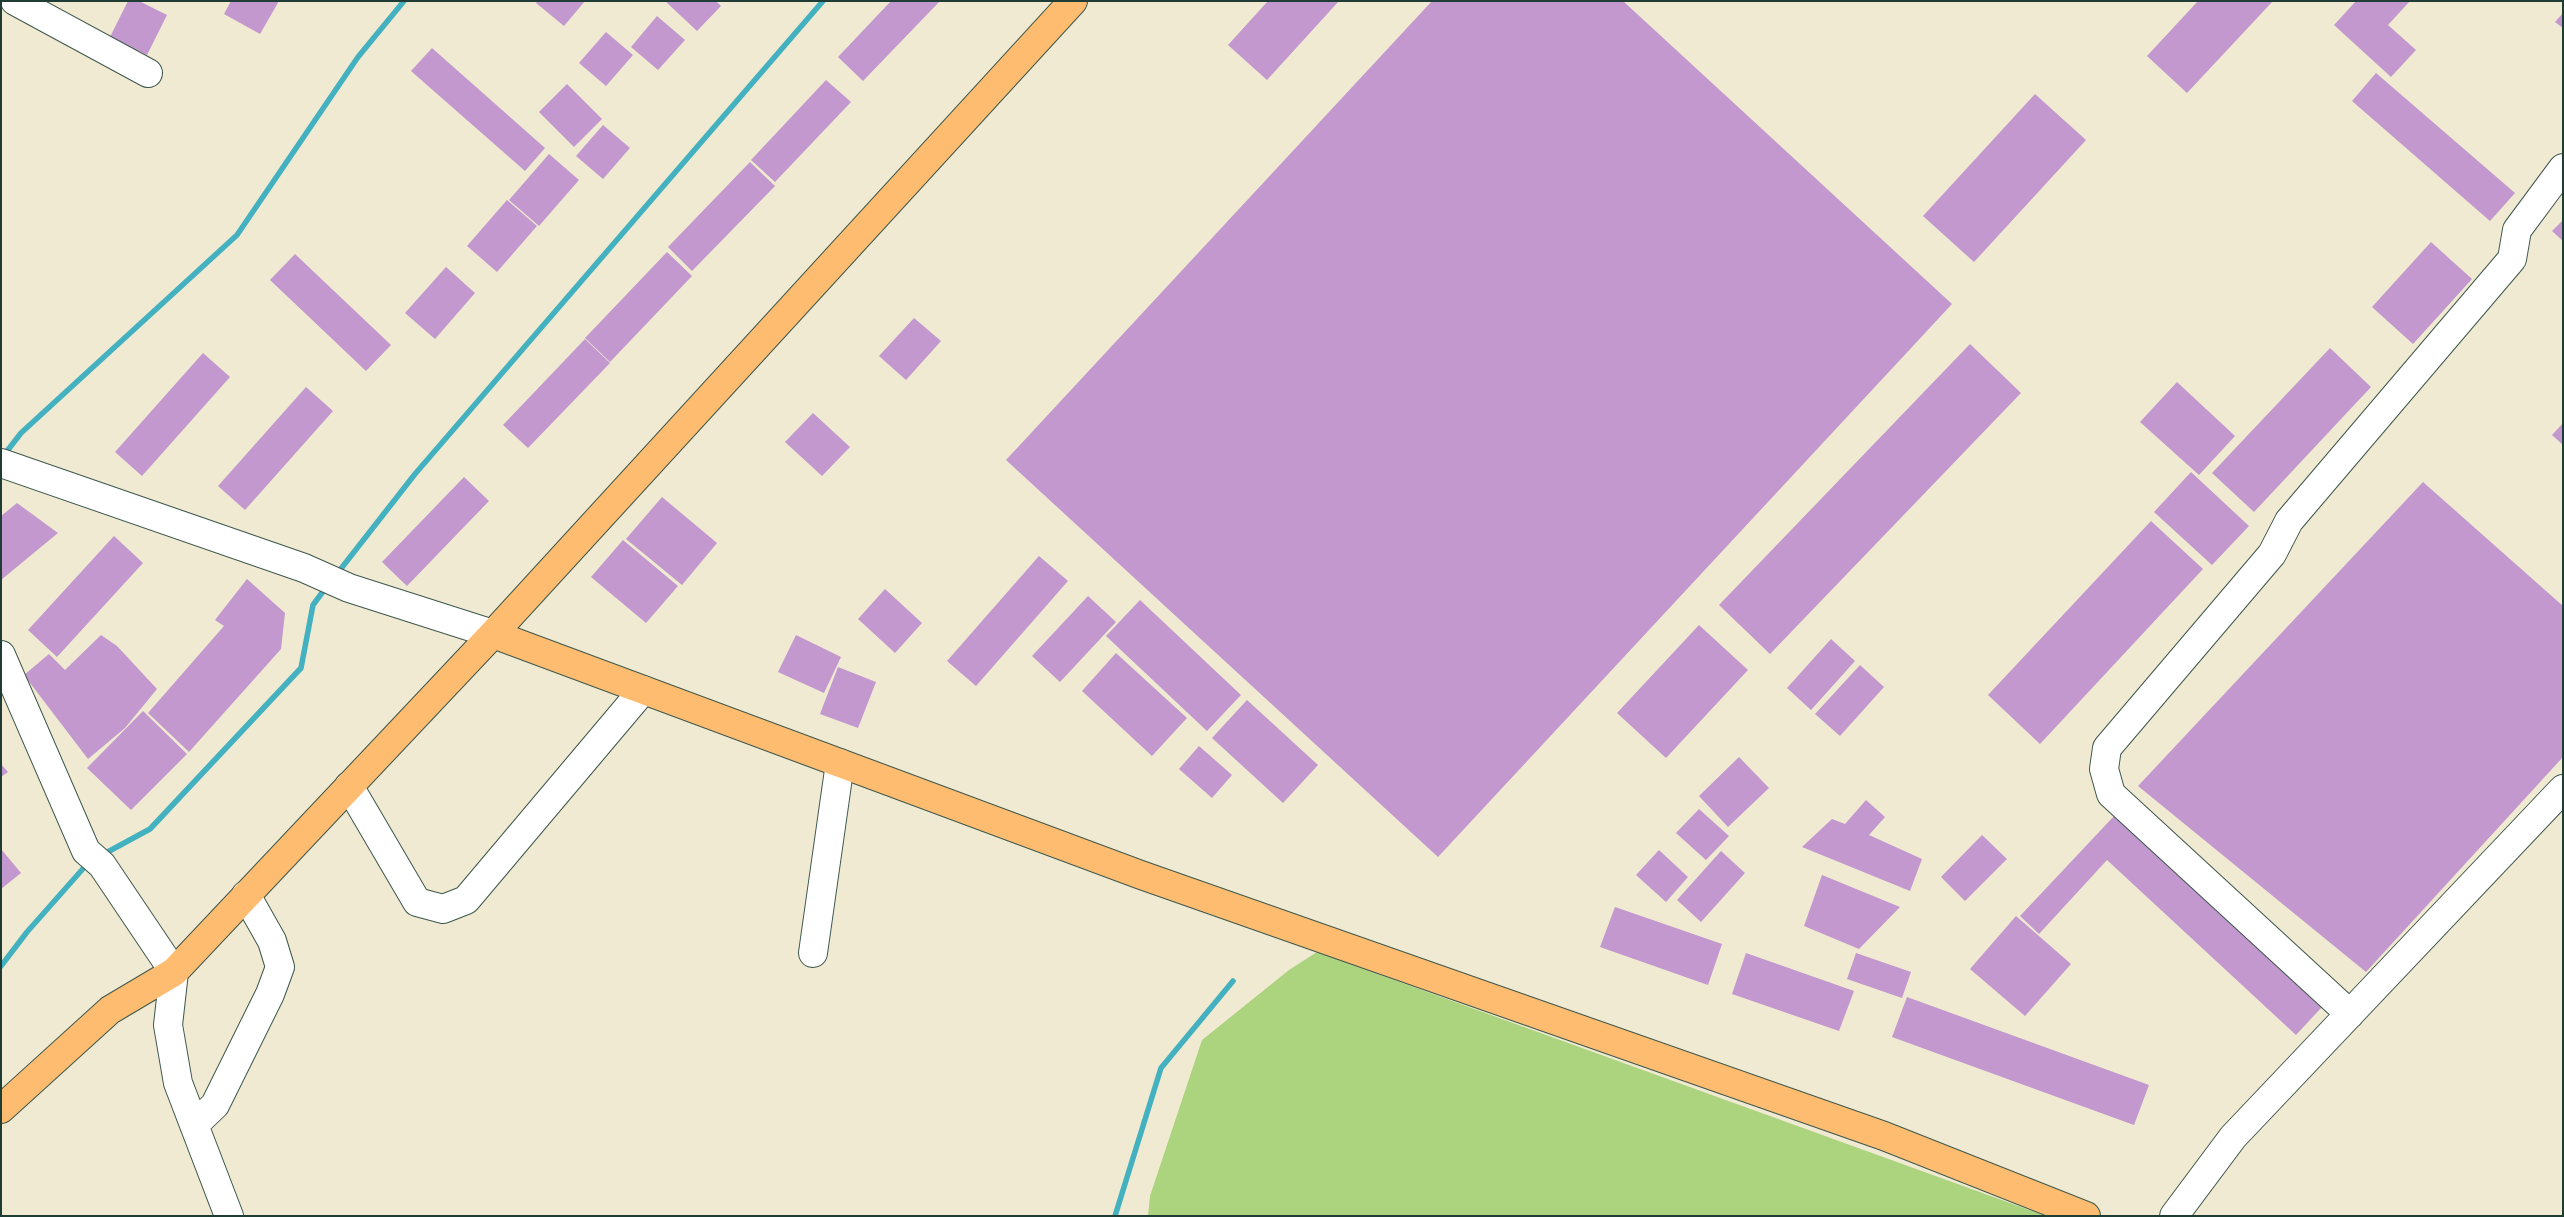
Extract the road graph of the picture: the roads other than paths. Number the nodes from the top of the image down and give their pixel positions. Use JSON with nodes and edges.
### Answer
{"nodes":[{"id":1,"x":15,"y":1,"type":"edge"},
{"id":2,"x":1073,"y":1,"type":"edge"},
{"id":3,"x":148,"y":73,"type":"dead end"},
{"id":4,"x":2563,"y":168,"type":"edge"},
{"id":5,"x":9,"y":466,"type":"edge"},
{"id":6,"x":493,"y":634,"type":"junction"},
{"id":7,"x":1,"y":655,"type":"edge"},
{"id":8,"x":643,"y":690,"type":"junction"},
{"id":9,"x":840,"y":763,"type":"junction"},
{"id":10,"x":349,"y":786,"type":"junction"},
{"id":11,"x":2563,"y":789,"type":"edge"},
{"id":12,"x":246,"y":895,"type":"junction"},
{"id":13,"x":813,"y":953,"type":"dead end"},
{"id":14,"x":174,"y":972,"type":"junction"},
{"id":15,"x":2350,"y":1014,"type":"junction"},
{"id":16,"x":1,"y":1109,"type":"edge"},
{"id":17,"x":194,"y":1125,"type":"junction"},
{"id":18,"x":229,"y":1216,"type":"edge"},
{"id":19,"x":2086,"y":1216,"type":"edge"},
{"id":20,"x":2174,"y":1216,"type":"edge"}],
"edges":[{"from":1,"to":3,"type":"street"},
{"from":2,"to":6,"type":"main road"},
{"from":4,"to":15,"type":"street"},
{"from":5,"to":6,"type":"street"},
{"from":6,"to":8,"type":"main road"},
{"from":6,"to":10,"type":"main road"},
{"from":7,"to":14,"type":"street"},
{"from":8,"to":9,"type":"main road"},
{"from":8,"to":10,"type":"street"},
{"from":9,"to":13,"type":"street"},
{"from":9,"to":19,"type":"main road"},
{"from":10,"to":12,"type":"main road"},
{"from":11,"to":15,"type":"street"},
{"from":12,"to":14,"type":"main road"},
{"from":12,"to":17,"type":"street"},
{"from":14,"to":16,"type":"main road"},
{"from":14,"to":17,"type":"street"},
{"from":15,"to":20,"type":"street"},
{"from":17,"to":18,"type":"street"}]}
